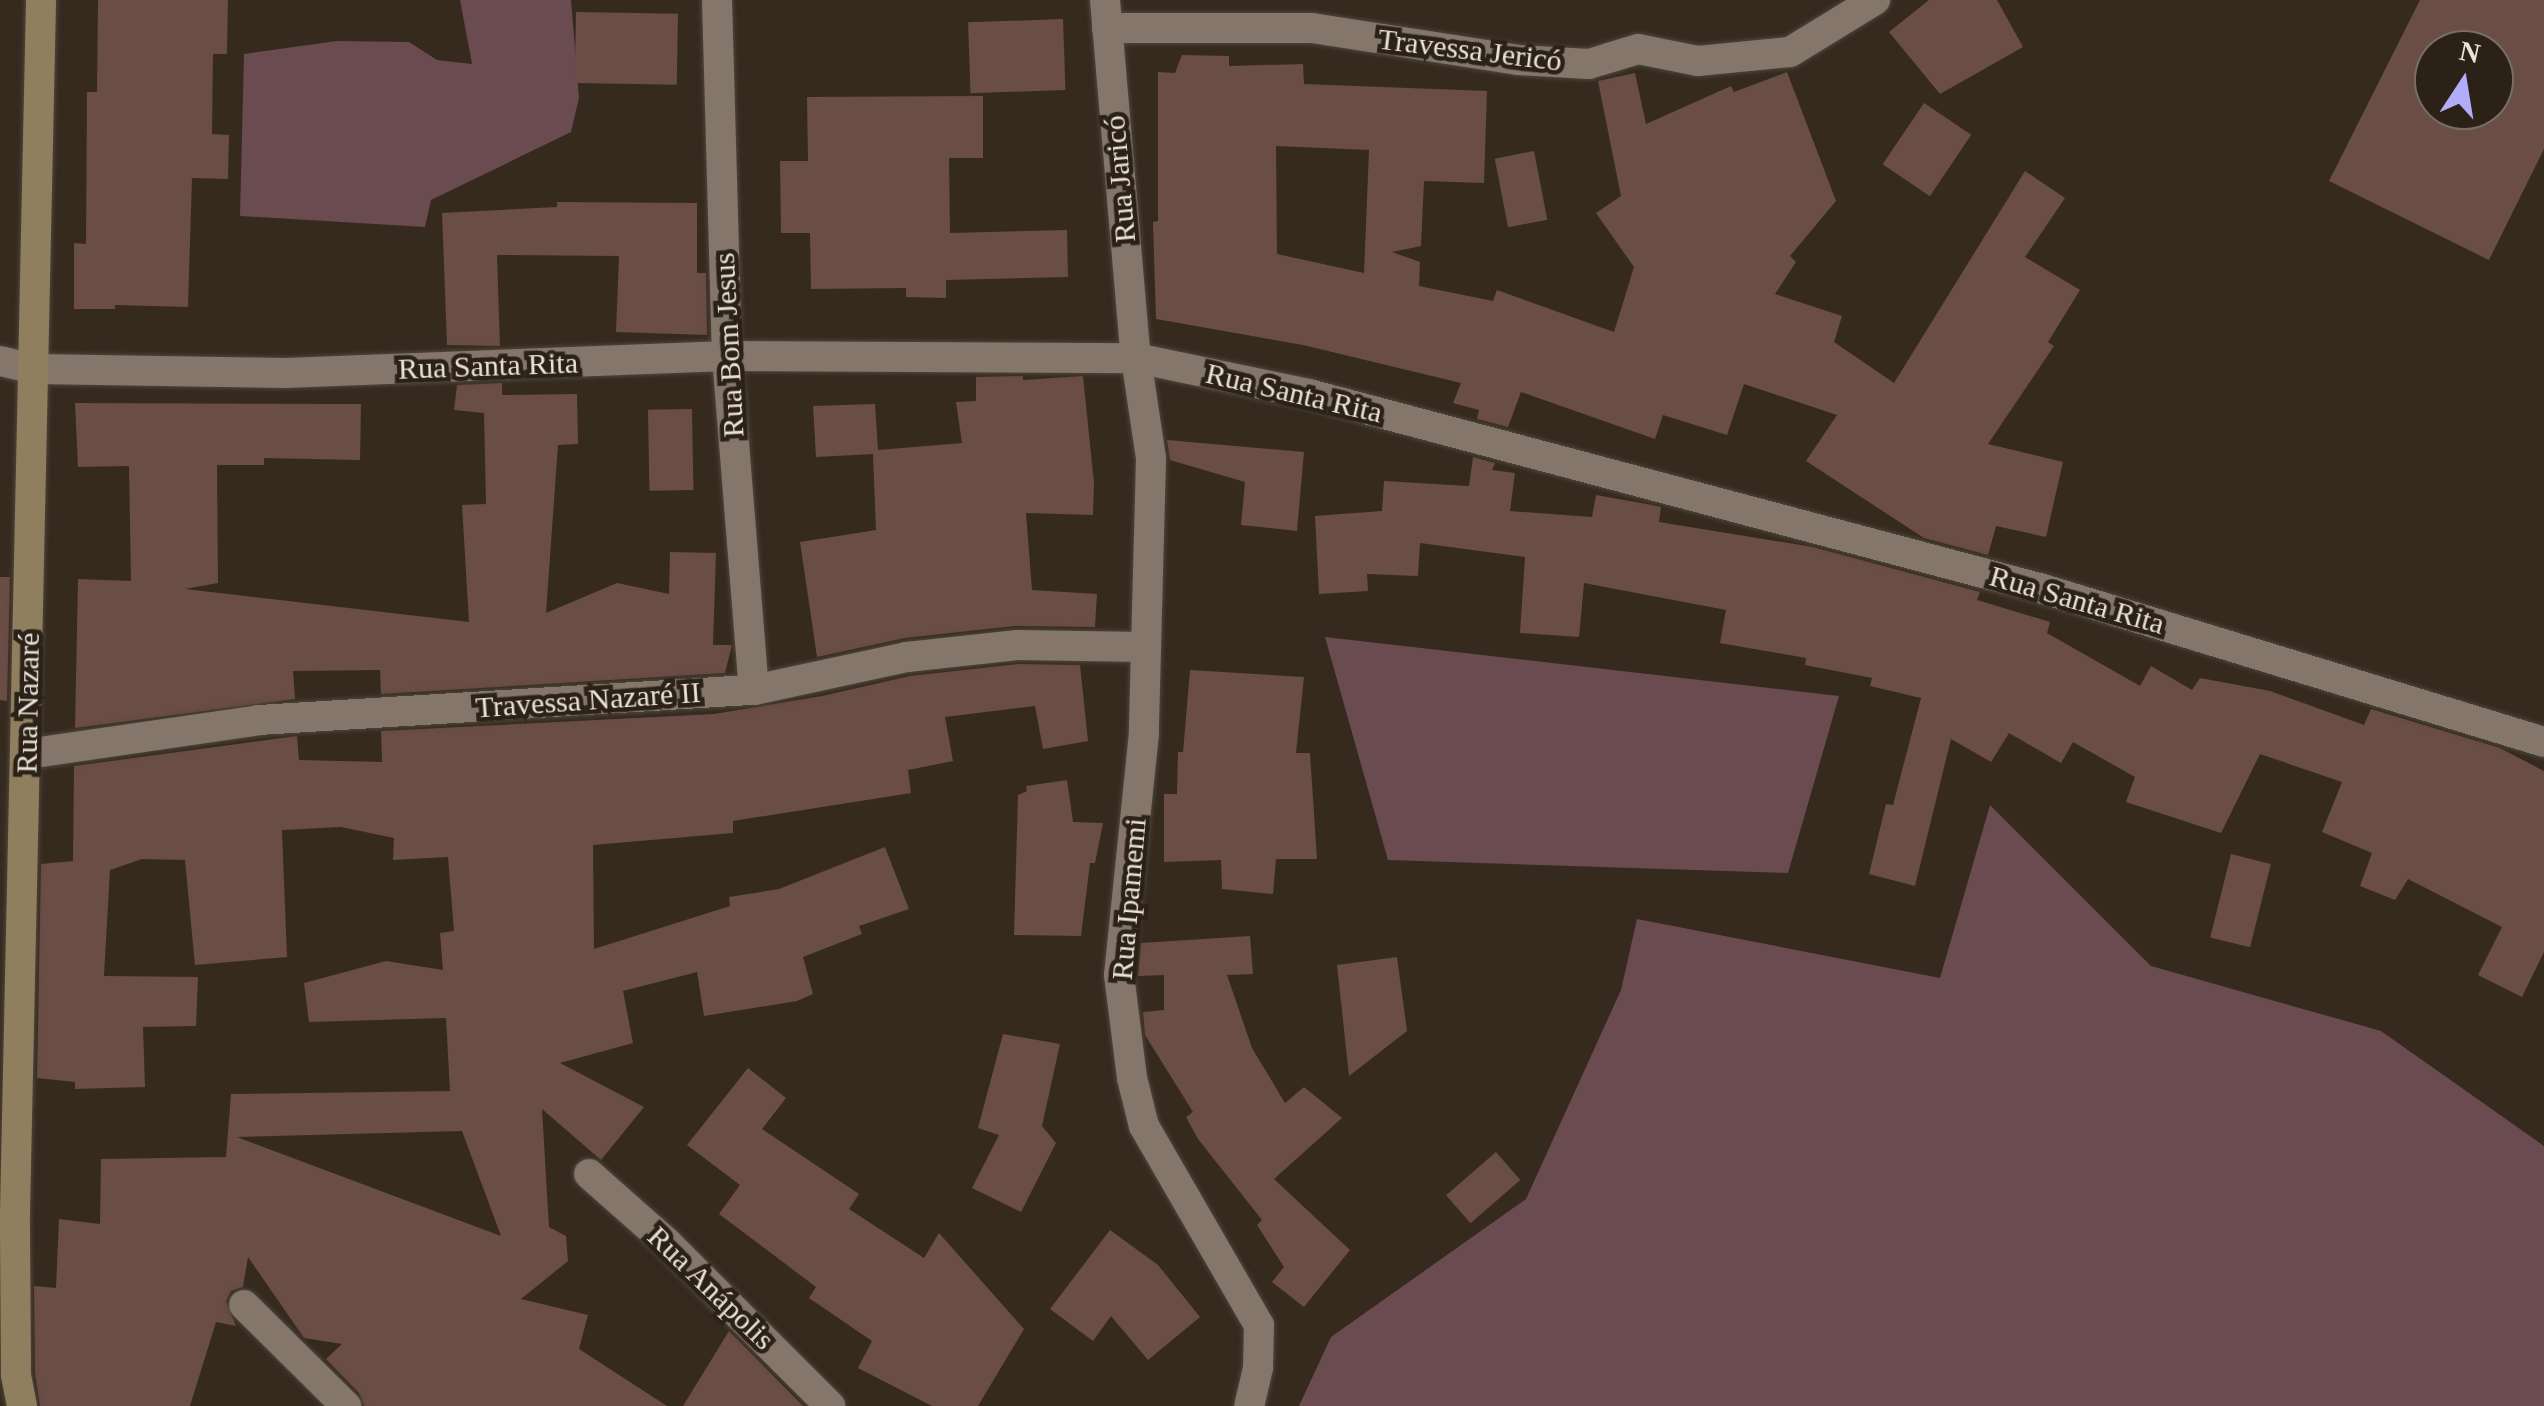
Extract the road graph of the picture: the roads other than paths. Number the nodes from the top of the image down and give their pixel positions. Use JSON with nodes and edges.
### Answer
{"nodes":[{"id":1,"x":41,"y":0,"type":"edge"},
{"id":2,"x":717,"y":0,"type":"edge"},
{"id":3,"x":1875,"y":0,"type":"edge"},
{"id":4,"x":1106,"y":14,"type":"edge"},
{"id":5,"x":726,"y":356,"type":"junction"},
{"id":6,"x":1136,"y":358,"type":"junction"},
{"id":7,"x":0,"y":362,"type":"edge"},
{"id":8,"x":34,"y":368,"type":"junction"},
{"id":9,"x":1146,"y":647,"type":"junction"},
{"id":10,"x":754,"y":690,"type":"junction"},
{"id":11,"x":2544,"y":742,"type":"edge"},
{"id":12,"x":27,"y":754,"type":"junction"},
{"id":13,"x":589,"y":1174,"type":"dead end"},
{"id":14,"x":244,"y":1305,"type":"dead end"},
{"id":15,"x":22,"y":1406,"type":"edge"},
{"id":16,"x":346,"y":1406,"type":"edge"},
{"id":17,"x":830,"y":1406,"type":"edge"},
{"id":18,"x":1249,"y":1406,"type":"edge"}],
"edges":[{"from":1,"to":8,"type":"street","name":"Rua Nazaré"},
{"from":2,"to":5,"type":"street","name":"Rua Bom Jesus"},
{"from":3,"to":4,"type":"street","name":"Travessa Jericó"},
{"from":4,"to":6,"type":"street","name":"Rua Jaricó"},
{"from":5,"to":6,"type":"street","name":"Rua Santa Rita"},
{"from":5,"to":8,"type":"street","name":"Rua Santa Rita"},
{"from":5,"to":10,"type":"street","name":"Rua Bom Jesus"},
{"from":6,"to":9,"type":"street","name":"Rua Ipamemi"},
{"from":6,"to":11,"type":"street","name":"Rua Santa Rita"},
{"from":7,"to":8,"type":"street","name":"Rua Santa Rita"},
{"from":8,"to":12,"type":"street","name":"Rua Nazaré"},
{"from":9,"to":10,"type":"street","name":"Travessa Nazaré II"},
{"from":9,"to":18,"type":"street","name":"Rua Ipamemi"},
{"from":10,"to":12,"type":"street","name":"Travessa Nazaré II"},
{"from":12,"to":15,"type":"street","name":"Rua Nazaré"},
{"from":13,"to":17,"type":"street","name":"Rua Anápolis"},
{"from":14,"to":16,"type":"street"}]}
